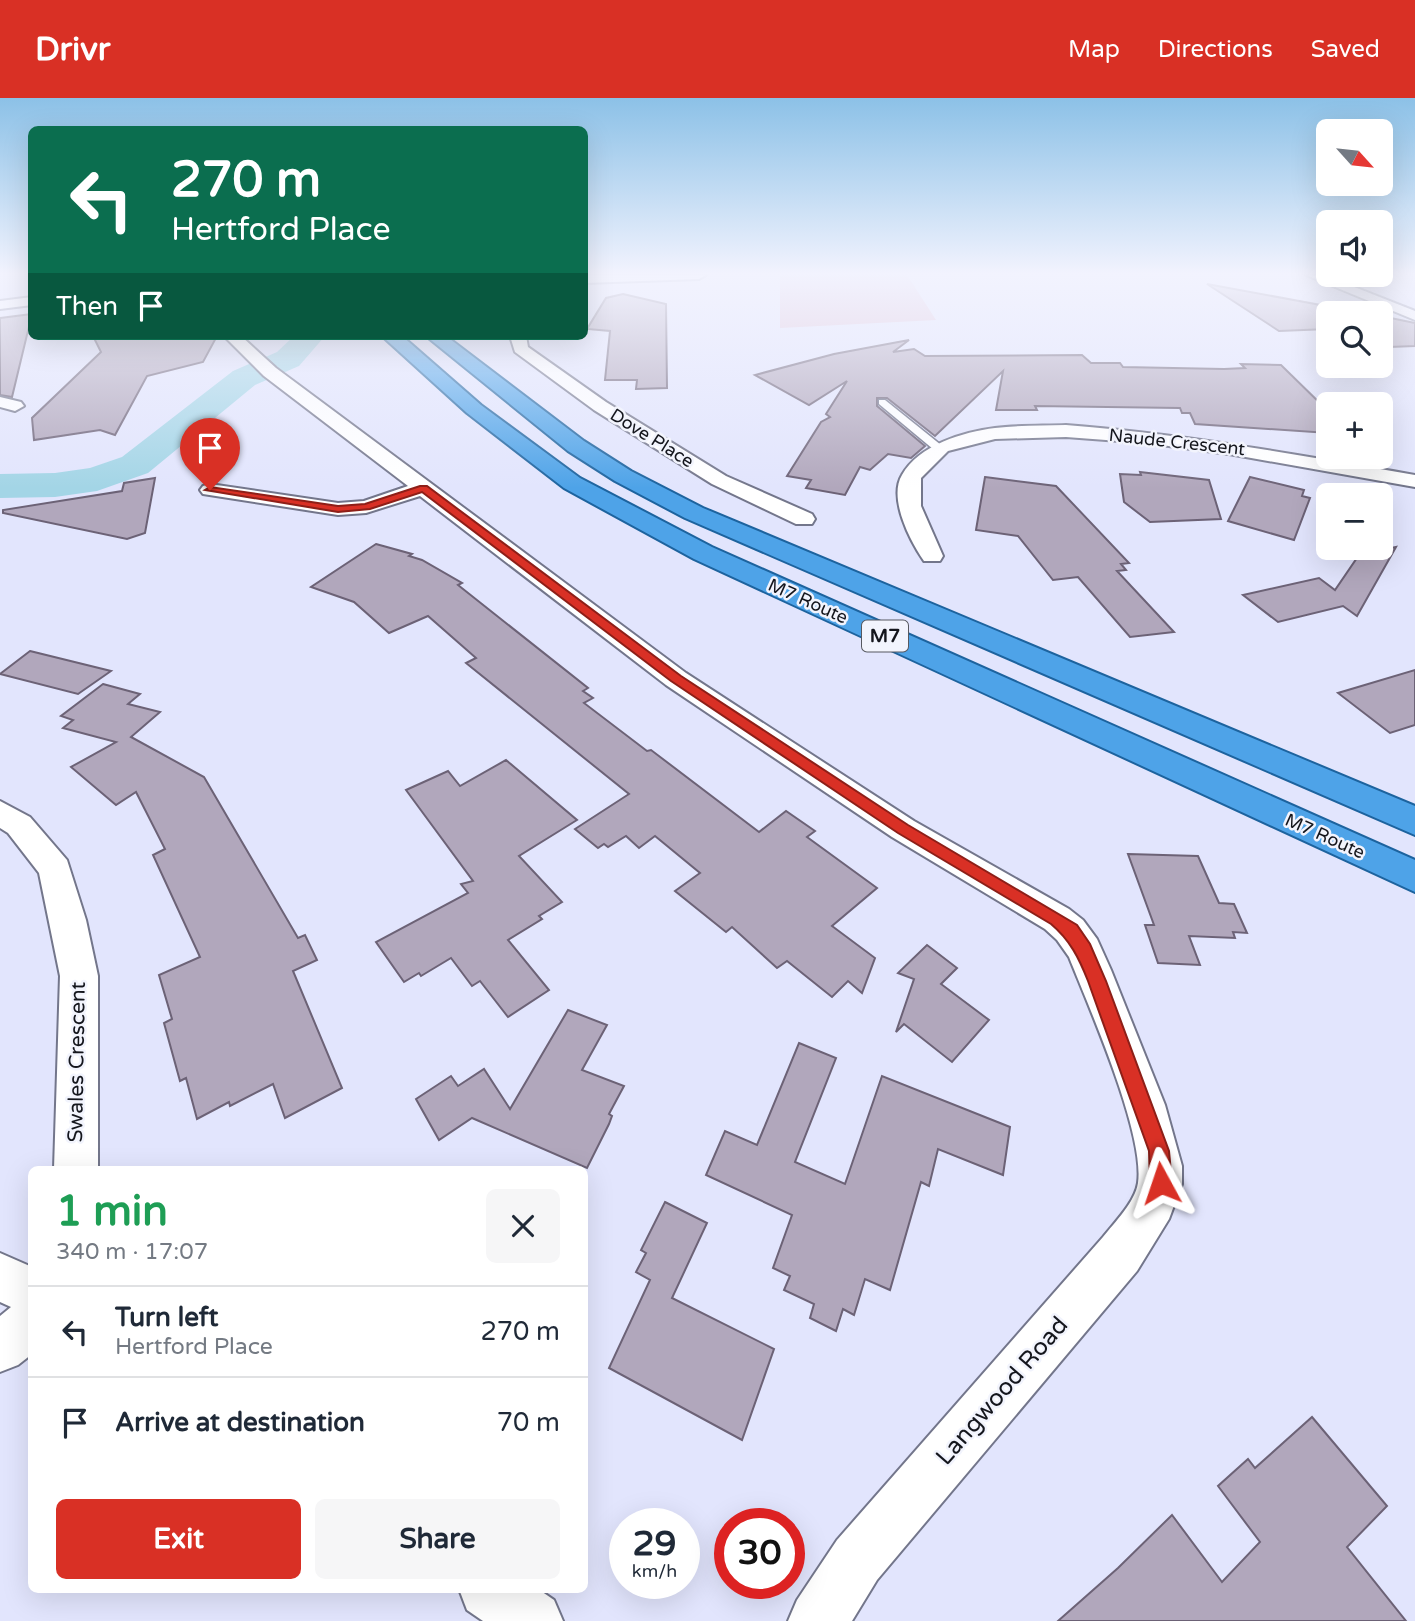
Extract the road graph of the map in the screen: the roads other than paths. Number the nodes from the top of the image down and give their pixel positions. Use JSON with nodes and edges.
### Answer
{"nodes":[{"id":1,"x":243,"y":346,"type":"edge"},
{"id":2,"x":402,"y":346,"type":"edge"},
{"id":3,"x":448,"y":346,"type":"edge"},
{"id":4,"x":520,"y":346,"type":"edge"},
{"id":5,"x":882,"y":402,"type":"dead end"},
{"id":6,"x":937,"y":447,"type":"junction"},
{"id":7,"x":1415,"y":481,"type":"edge"},
{"id":8,"x":423,"y":488,"type":"junction"},
{"id":9,"x":210,"y":490,"type":"dead end"},
{"id":10,"x":804,"y":519,"type":"dead end"},
{"id":11,"x":932,"y":556,"type":"dead end"},
{"id":12,"x":0,"y":813,"type":"edge"},
{"id":13,"x":1415,"y":821,"type":"edge"},
{"id":14,"x":1415,"y":877,"type":"edge"},
{"id":15,"x":76,"y":1166,"type":"edge"},
{"id":16,"x":0,"y":1277,"type":"edge"},
{"id":17,"x":28,"y":1290,"type":"edge"},
{"id":18,"x":28,"y":1325,"type":"edge"},
{"id":19,"x":0,"y":1348,"type":"edge"},
{"id":20,"x":494,"y":1593,"type":"edge"},
{"id":21,"x":533,"y":1621,"type":"edge"},
{"id":22,"x":818,"y":1621,"type":"edge"}],
"edges":[{"from":1,"to":8,"type":"street","name":"Langwood Road"},
{"from":2,"to":14,"type":"highway","name":"M7 Route","number":"M7"},
{"from":3,"to":13,"type":"highway","name":"M7 Route","number":"M7"},
{"from":4,"to":10,"type":"street","name":"Dove Place"},
{"from":5,"to":6,"type":"lane"},
{"from":6,"to":7,"type":"street","name":"Naude Crescent"},
{"from":6,"to":11,"type":"street","name":"Naude Crescent"},
{"from":8,"to":9,"type":"street"},
{"from":8,"to":22,"type":"street","name":"Langwood Road"},
{"from":12,"to":15,"type":"street","name":"Swales Crescent"},
{"from":16,"to":17,"type":"street"},
{"from":18,"to":19,"type":"street"},
{"from":20,"to":21,"type":"street"}]}
